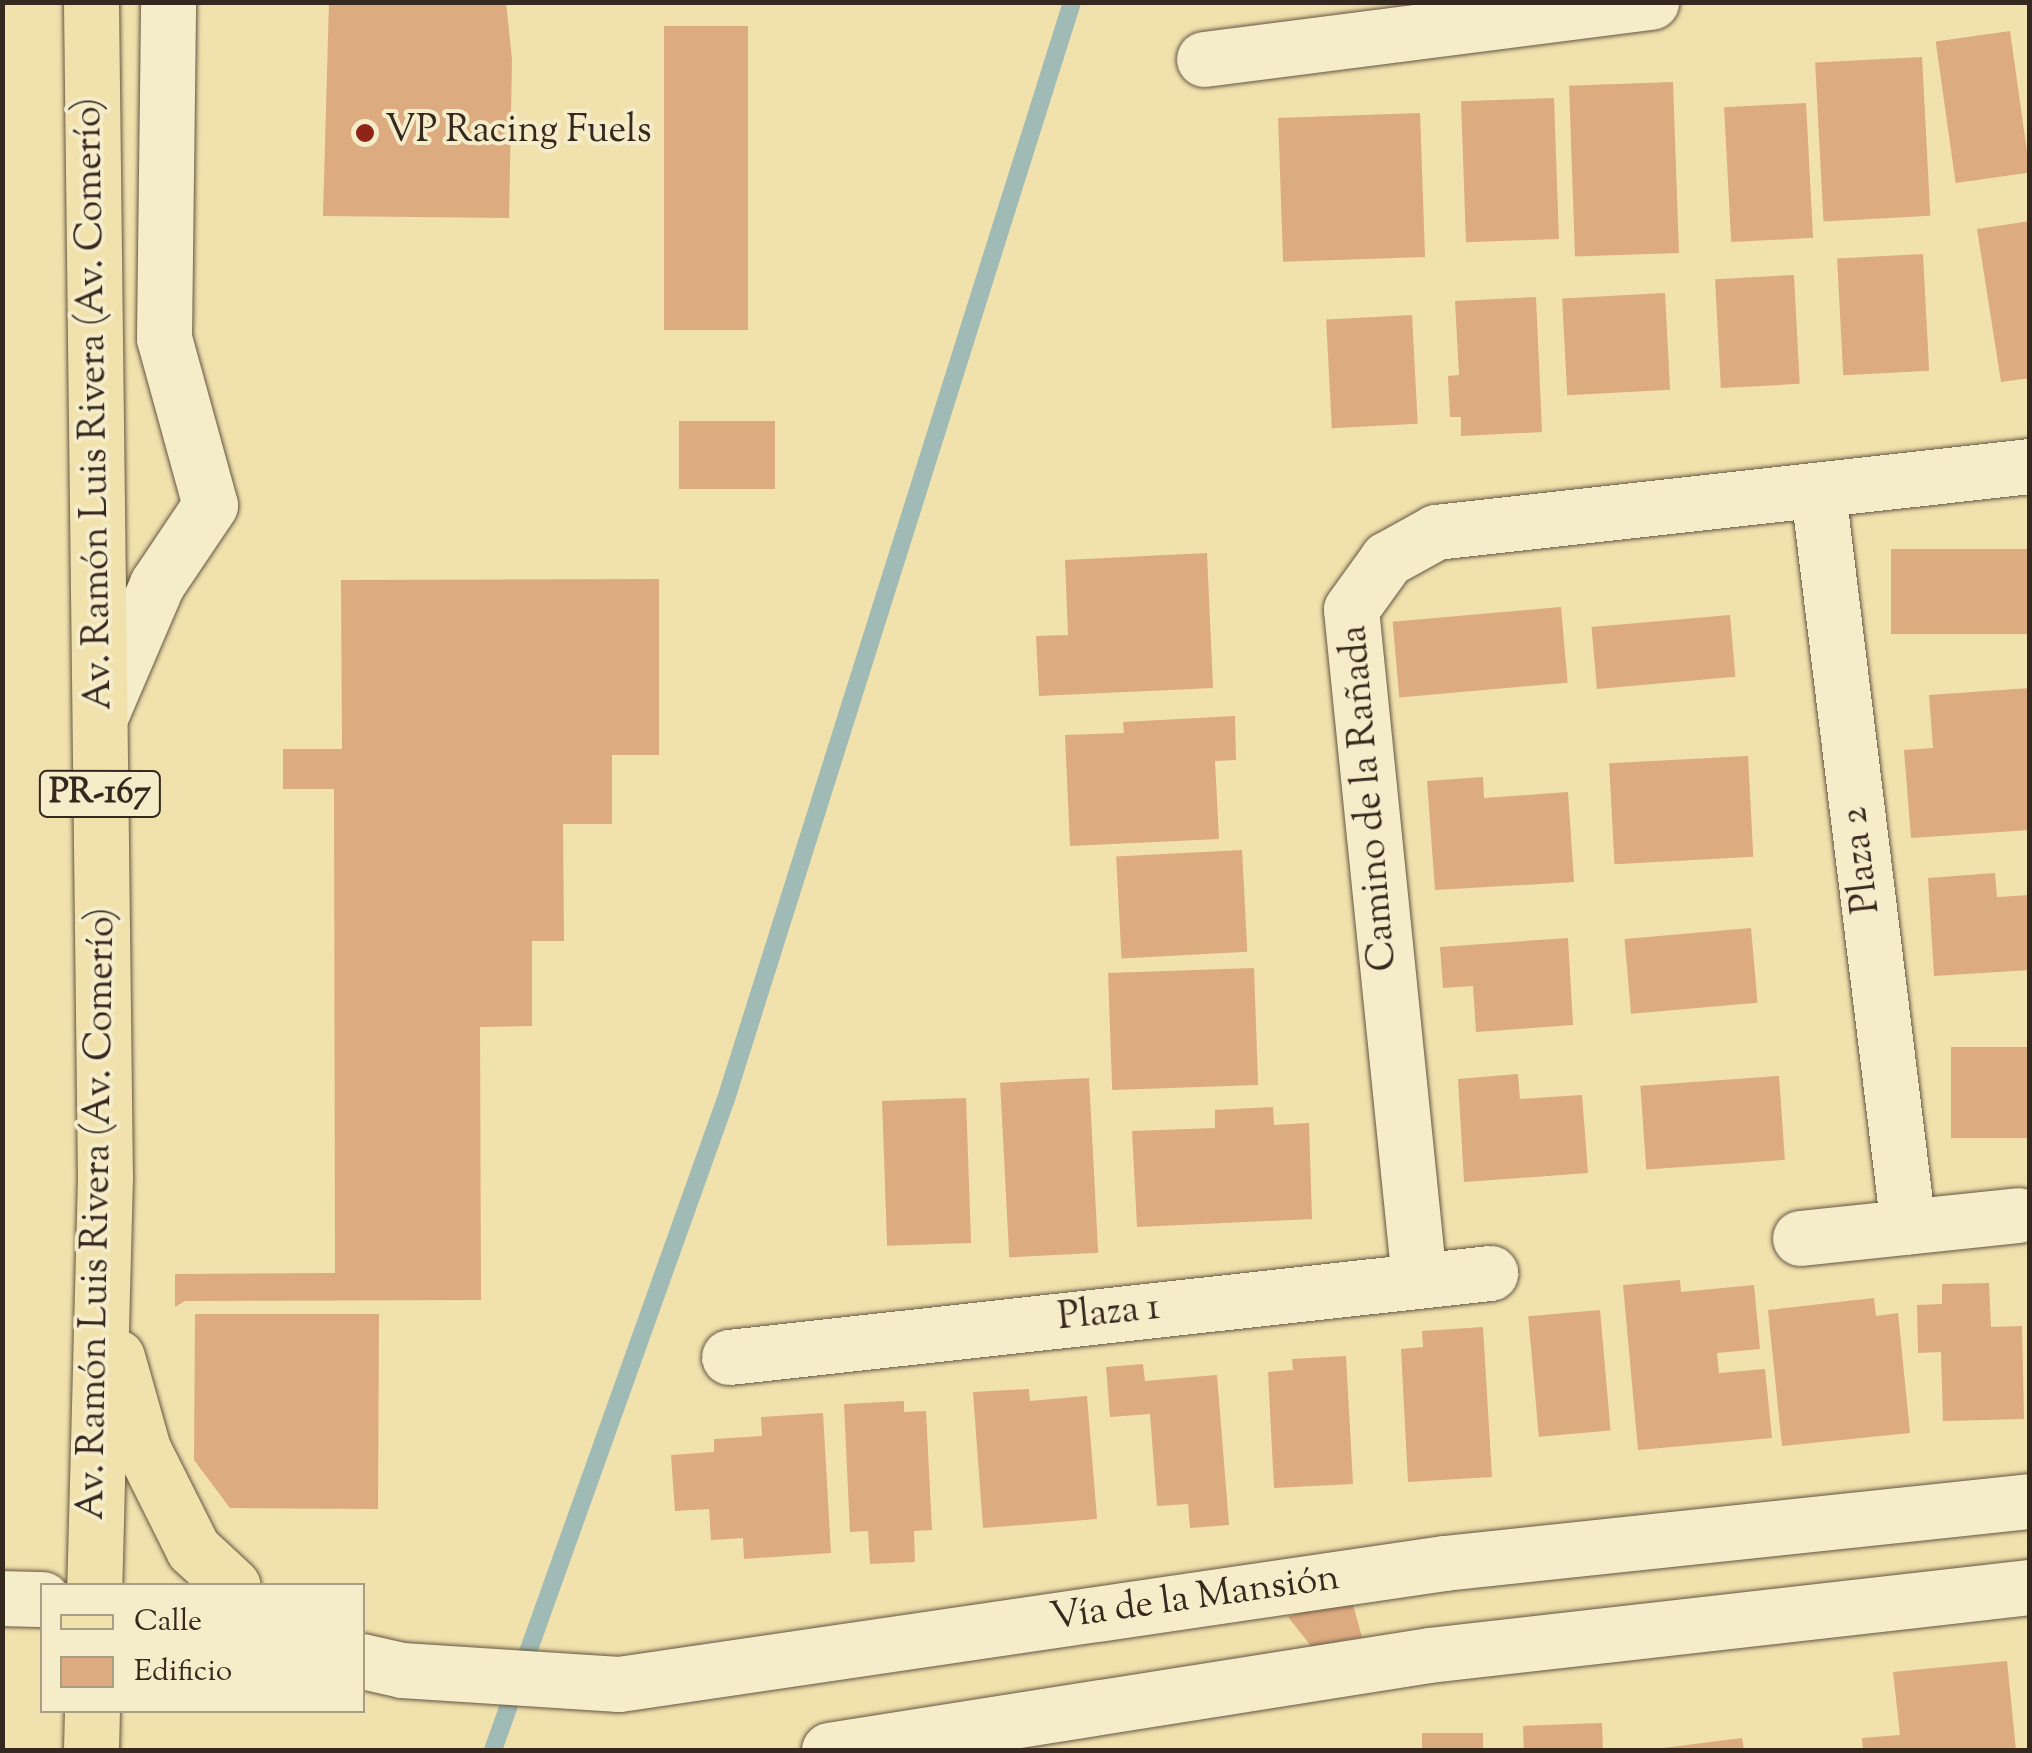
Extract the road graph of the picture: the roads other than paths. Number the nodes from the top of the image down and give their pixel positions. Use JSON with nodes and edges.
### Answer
{"nodes":[{"id":1,"x":91,"y":2,"type":"edge"},
{"id":2,"x":168,"y":2,"type":"edge"},
{"id":3,"x":1651,"y":2,"type":"edge"},
{"id":4,"x":1204,"y":59,"type":"dead end"},
{"id":5,"x":2030,"y":466,"type":"edge"},
{"id":6,"x":1818,"y":492,"type":"junction"},
{"id":7,"x":100,"y":717,"type":"junction"},
{"id":8,"x":2018,"y":1215,"type":"dead end"},
{"id":9,"x":1908,"y":1226,"type":"junction"},
{"id":10,"x":1800,"y":1238,"type":"dead end"},
{"id":11,"x":1490,"y":1272,"type":"dead end"},
{"id":12,"x":1418,"y":1280,"type":"junction"},
{"id":13,"x":101,"y":1302,"type":"junction"},
{"id":14,"x":729,"y":1357,"type":"dead end"},
{"id":15,"x":2030,"y":1501,"type":"edge"},
{"id":16,"x":94,"y":1583,"type":"edge"},
{"id":17,"x":230,"y":1583,"type":"edge"},
{"id":18,"x":2030,"y":1587,"type":"edge"},
{"id":19,"x":2,"y":1598,"type":"edge"},
{"id":20,"x":40,"y":1599,"type":"edge"},
{"id":21,"x":365,"y":1661,"type":"edge"},
{"id":22,"x":92,"y":1713,"type":"edge"},
{"id":23,"x":91,"y":1750,"type":"edge"},
{"id":24,"x":830,"y":1750,"type":"edge"}],
"edges":[{"from":1,"to":7,"type":"main road","name":"Av. Ramón Luis Rivera (Av. Comerío)","number":"PR-167"},
{"from":2,"to":7,"type":"street"},
{"from":3,"to":4,"type":"street"},
{"from":5,"to":6,"type":"street","name":"Camino de la Rañada"},
{"from":6,"to":9,"type":"street","name":"Plaza 2"},
{"from":6,"to":12,"type":"street","name":"Camino de la Rañada"},
{"from":7,"to":13,"type":"main road","name":"Av. Ramón Luis Rivera (Av. Comerío)","number":"PR-167"},
{"from":8,"to":9,"type":"street"},
{"from":9,"to":10,"type":"street"},
{"from":11,"to":12,"type":"street","name":"Plaza 1"},
{"from":12,"to":14,"type":"street","name":"Plaza 1"},
{"from":13,"to":16,"type":"main road","name":"Av. Ramón Luis Rivera (Av. Comerío)","number":"PR-167"},
{"from":13,"to":17,"type":"main road"},
{"from":15,"to":21,"type":"street","name":"Vía de la Mansión"},
{"from":18,"to":24,"type":"street"},
{"from":19,"to":20,"type":"street"},
{"from":22,"to":23,"type":"main road"}]}
